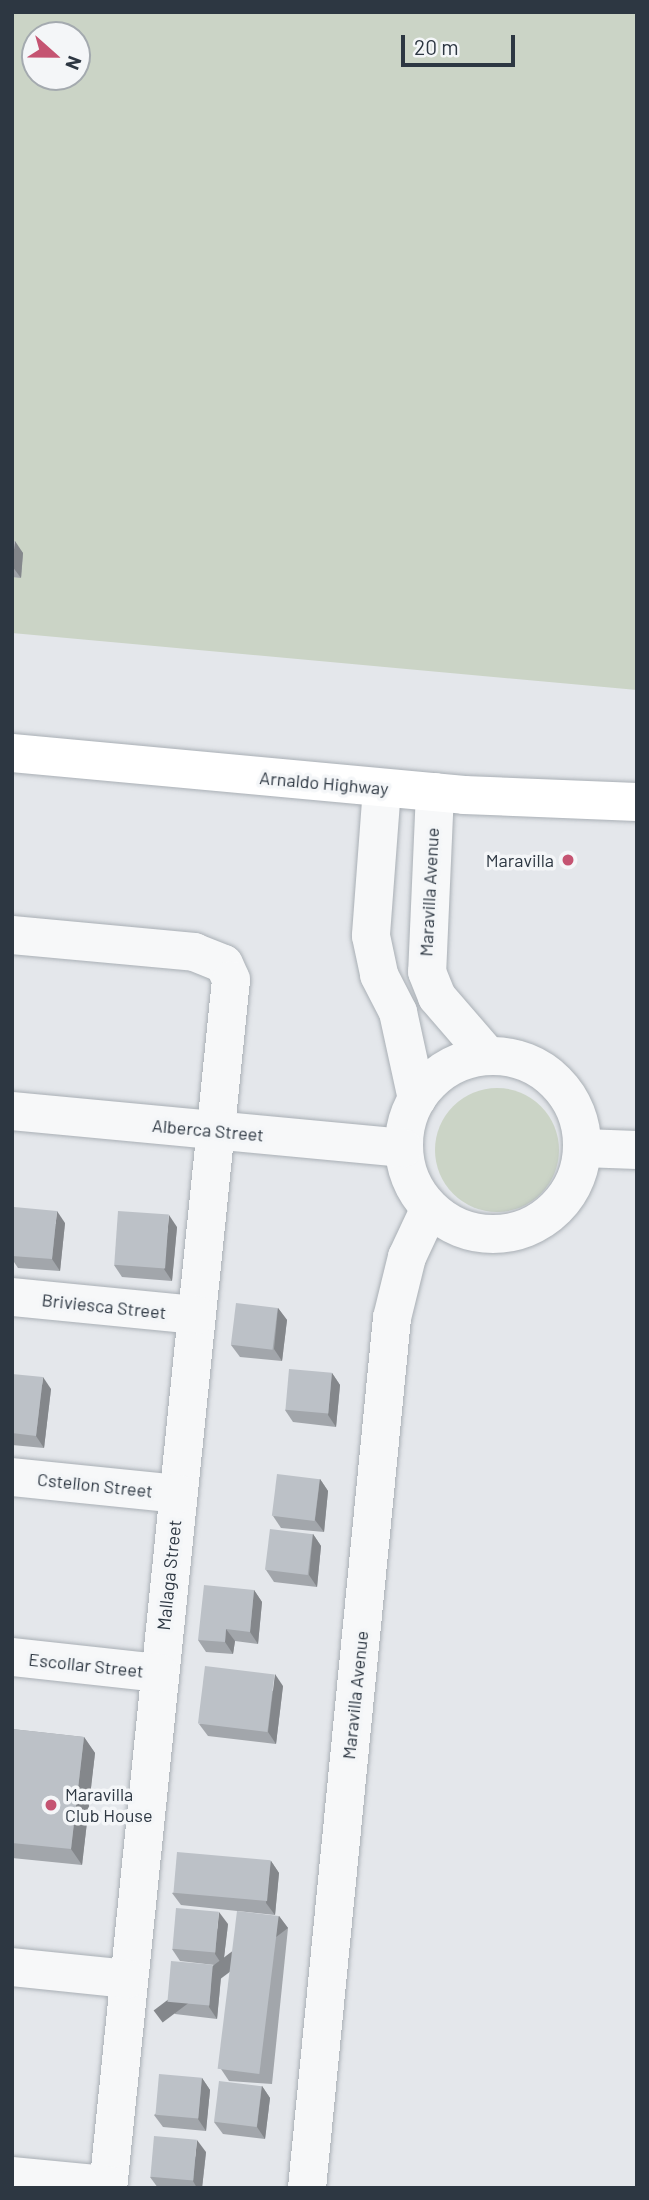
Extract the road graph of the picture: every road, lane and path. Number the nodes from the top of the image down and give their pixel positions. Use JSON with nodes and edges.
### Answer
{"nodes":[{"id":1,"x":12,"y":753,"type":"edge"},
{"id":2,"x":382,"y":788,"type":"junction"},
{"id":3,"x":435,"y":792,"type":"junction"},
{"id":4,"x":637,"y":802,"type":"edge"},
{"id":5,"x":12,"y":935,"type":"edge"},
{"id":6,"x":487,"y":1055,"type":"junction"},
{"id":7,"x":417,"y":1099,"type":"junction"},
{"id":8,"x":12,"y":1111,"type":"edge"},
{"id":9,"x":216,"y":1130,"type":"junction"},
{"id":10,"x":403,"y":1148,"type":"junction"},
{"id":11,"x":583,"y":1148,"type":"junction"},
{"id":12,"x":637,"y":1150,"type":"edge"},
{"id":13,"x":429,"y":1210,"type":"junction"},
{"id":14,"x":12,"y":1297,"type":"edge"},
{"id":15,"x":196,"y":1315,"type":"junction"},
{"id":16,"x":12,"y":1477,"type":"edge"},
{"id":17,"x":178,"y":1494,"type":"junction"},
{"id":18,"x":12,"y":1657,"type":"edge"},
{"id":19,"x":159,"y":1673,"type":"junction"},
{"id":20,"x":12,"y":1967,"type":"edge"},
{"id":21,"x":128,"y":1979,"type":"junction"},
{"id":22,"x":12,"y":2176,"type":"edge"},
{"id":23,"x":108,"y":2186,"type":"edge"},
{"id":24,"x":307,"y":2188,"type":"edge"}],
"edges":[{"from":1,"to":2,"type":"main road","name":"Arnaldo Highway"},
{"from":2,"to":3,"type":"main road","name":"Arnaldo Highway"},
{"from":2,"to":7,"type":"street"},
{"from":3,"to":4,"type":"main road","name":"Arnaldo Highway"},
{"from":3,"to":6,"type":"street","name":"Maravilla Avenue"},
{"from":5,"to":9,"type":"street","name":"Mallaga Street"},
{"from":6,"to":7,"type":"street"},
{"from":6,"to":11,"type":"street"},
{"from":7,"to":10,"type":"street"},
{"from":8,"to":9,"type":"street","name":"Alberca Street"},
{"from":9,"to":10,"type":"street","name":"Alberca Street"},
{"from":9,"to":15,"type":"street","name":"Mallaga Street"},
{"from":10,"to":13,"type":"street"},
{"from":11,"to":12,"type":"street"},
{"from":11,"to":13,"type":"street"},
{"from":13,"to":24,"type":"street","name":"Maravilla Avenue"},
{"from":14,"to":15,"type":"street","name":"Briviesca Street"},
{"from":15,"to":17,"type":"street","name":"Mallaga Street"},
{"from":16,"to":17,"type":"street","name":"Cstellon Street"},
{"from":17,"to":19,"type":"street","name":"Mallaga Street"},
{"from":18,"to":19,"type":"street","name":"Escollar Street"},
{"from":19,"to":21,"type":"street","name":"Mallaga Street"},
{"from":20,"to":21,"type":"street"},
{"from":21,"to":23,"type":"street","name":"Mallaga Street"},
{"from":22,"to":23,"type":"street"}]}
